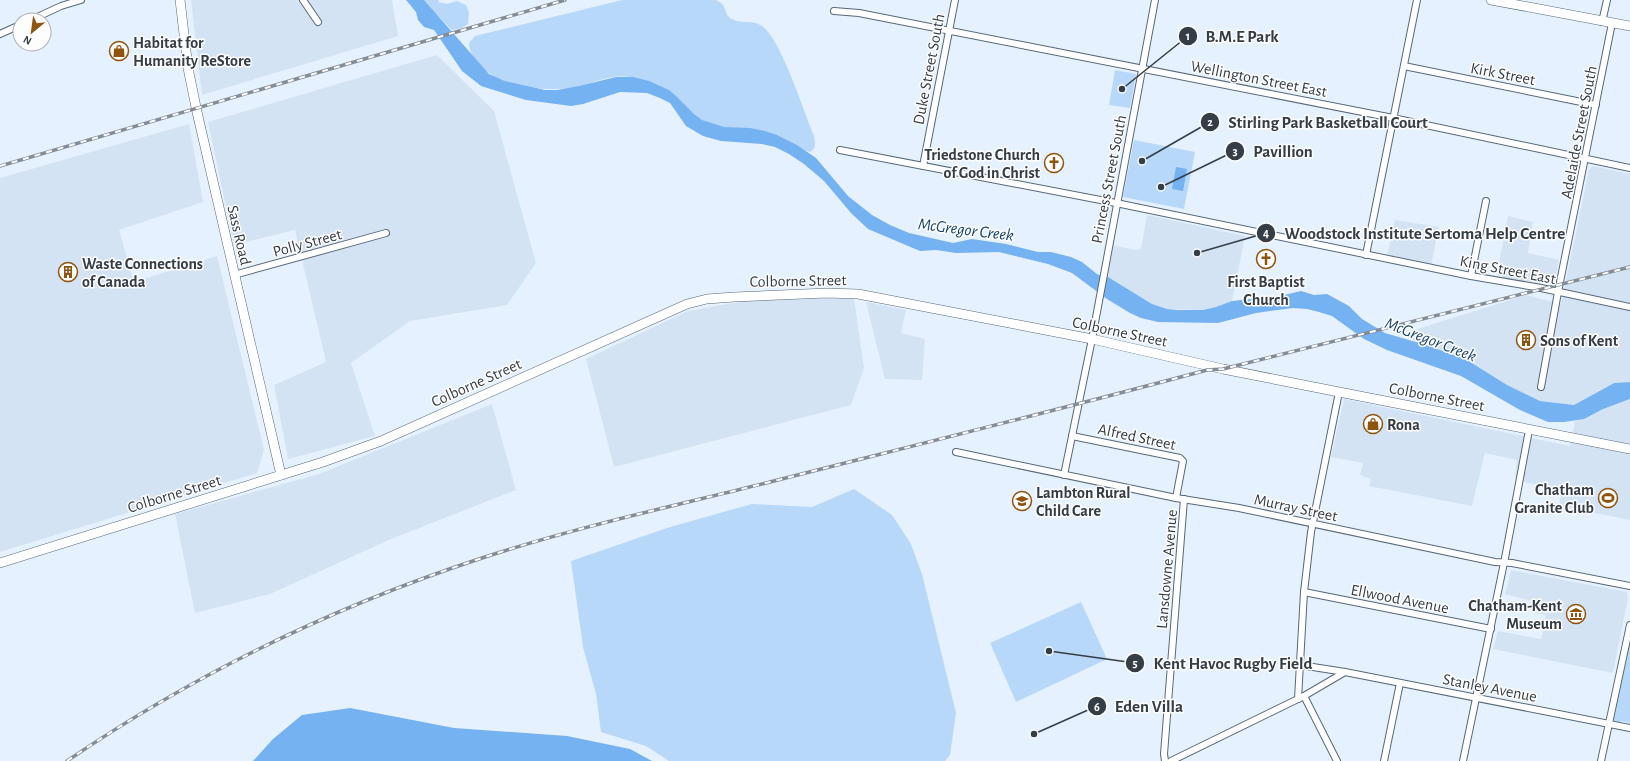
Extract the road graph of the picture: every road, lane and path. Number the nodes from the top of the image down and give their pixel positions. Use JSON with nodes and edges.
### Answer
{"nodes":[{"id":1,"x":81,"y":0,"type":"edge"},
{"id":2,"x":180,"y":0,"type":"edge"},
{"id":3,"x":303,"y":0,"type":"edge"},
{"id":4,"x":955,"y":0,"type":"edge"},
{"id":5,"x":1155,"y":0,"type":"edge"},
{"id":6,"x":1417,"y":0,"type":"edge"},
{"id":7,"x":1491,"y":0,"type":"edge"},
{"id":8,"x":1607,"y":0,"type":"edge"},
{"id":9,"x":1518,"y":3,"type":"edge"},
{"id":10,"x":834,"y":11,"type":"dead end"},
{"id":11,"x":49,"y":12,"type":"edge"},
{"id":12,"x":318,"y":22,"type":"dead end"},
{"id":13,"x":1602,"y":22,"type":"junction"},
{"id":14,"x":1612,"y":23,"type":"junction"},
{"id":15,"x":1630,"y":26,"type":"edge"},
{"id":16,"x":12,"y":29,"type":"edge"},
{"id":17,"x":948,"y":30,"type":"junction"},
{"id":18,"x":0,"y":34,"type":"edge"},
{"id":19,"x":1404,"y":66,"type":"junction"},
{"id":20,"x":1142,"y":69,"type":"junction"},
{"id":21,"x":1596,"y":105,"type":"junction"},
{"id":22,"x":1393,"y":118,"type":"junction"},
{"id":23,"x":840,"y":150,"type":"dead end"},
{"id":24,"x":1586,"y":158,"type":"junction"},
{"id":25,"x":923,"y":166,"type":"junction"},
{"id":26,"x":1630,"y":168,"type":"edge"},
{"id":27,"x":1486,"y":201,"type":"dead end"},
{"id":28,"x":1116,"y":203,"type":"junction"},
{"id":29,"x":386,"y":233,"type":"dead end"},
{"id":30,"x":1366,"y":255,"type":"junction"},
{"id":31,"x":234,"y":275,"type":"junction"},
{"id":32,"x":1471,"y":276,"type":"junction"},
{"id":33,"x":1558,"y":292,"type":"junction"},
{"id":34,"x":1630,"y":307,"type":"edge"},
{"id":35,"x":1092,"y":339,"type":"junction"},
{"id":36,"x":1541,"y":387,"type":"dead end"},
{"id":37,"x":1339,"y":392,"type":"junction"},
{"id":38,"x":1529,"y":430,"type":"junction"},
{"id":39,"x":1072,"y":436,"type":"junction"},
{"id":40,"x":1630,"y":449,"type":"edge"},
{"id":41,"x":956,"y":452,"type":"dead end"},
{"id":42,"x":281,"y":475,"type":"junction"},
{"id":43,"x":1064,"y":475,"type":"junction"},
{"id":44,"x":1176,"y":498,"type":"junction"},
{"id":45,"x":1184,"y":499,"type":"junction"},
{"id":46,"x":1312,"y":524,"type":"junction"},
{"id":47,"x":1504,"y":562,"type":"junction"},
{"id":48,"x":0,"y":563,"type":"edge"},
{"id":49,"x":1630,"y":586,"type":"edge"},
{"id":50,"x":1304,"y":592,"type":"junction"},
{"id":51,"x":1630,"y":624,"type":"edge"},
{"id":52,"x":1491,"y":629,"type":"junction"},
{"id":53,"x":1300,"y":665,"type":"junction"},
{"id":54,"x":1345,"y":672,"type":"junction"},
{"id":55,"x":1400,"y":683,"type":"junction"},
{"id":56,"x":1301,"y":697,"type":"junction"},
{"id":57,"x":1476,"y":697,"type":"junction"},
{"id":58,"x":1609,"y":724,"type":"junction"},
{"id":59,"x":1630,"y":728,"type":"edge"},
{"id":60,"x":1165,"y":761,"type":"edge"},
{"id":61,"x":1172,"y":761,"type":"edge"},
{"id":62,"x":1338,"y":761,"type":"edge"},
{"id":63,"x":1384,"y":761,"type":"edge"},
{"id":64,"x":1463,"y":761,"type":"edge"},
{"id":65,"x":1601,"y":761,"type":"edge"}],
"edges":[{"from":1,"to":11,"type":"street"},
{"from":2,"to":31,"type":"street","name":"Sass Road"},
{"from":3,"to":12,"type":"street"},
{"from":4,"to":17,"type":"street","name":"Duke Street South"},
{"from":5,"to":20,"type":"street","name":"Princess Street South"},
{"from":6,"to":19,"type":"street"},
{"from":7,"to":9,"type":"street"},
{"from":8,"to":13,"type":"street"},
{"from":9,"to":13,"type":"street"},
{"from":10,"to":17,"type":"street","name":"Wellington Street East"},
{"from":13,"to":14,"type":"street"},
{"from":14,"to":15,"type":"street"},
{"from":14,"to":21,"type":"street","name":"Adelaide Street South"},
{"from":16,"to":18,"type":"street"},
{"from":17,"to":20,"type":"street","name":"Wellington Street East"},
{"from":17,"to":25,"type":"street","name":"Duke Street South"},
{"from":19,"to":21,"type":"street","name":"Kirk Street"},
{"from":19,"to":22,"type":"street"},
{"from":20,"to":22,"type":"street","name":"Wellington Street East"},
{"from":20,"to":28,"type":"street","name":"Princess Street South"},
{"from":21,"to":24,"type":"street","name":"Adelaide Street South"},
{"from":22,"to":24,"type":"street","name":"Wellington Street East"},
{"from":22,"to":30,"type":"street"},
{"from":23,"to":25,"type":"street","name":"King Street East"},
{"from":24,"to":26,"type":"street","name":"Wellington Street East"},
{"from":24,"to":33,"type":"street","name":"Adelaide Street South"},
{"from":25,"to":28,"type":"street","name":"King Street East"},
{"from":27,"to":32,"type":"street"},
{"from":28,"to":30,"type":"street","name":"King Street East"},
{"from":28,"to":35,"type":"street","name":"Princess Street South"},
{"from":29,"to":31,"type":"street","name":"Polly Street"},
{"from":30,"to":32,"type":"street","name":"King Street East"},
{"from":31,"to":42,"type":"street","name":"Sass Road"},
{"from":32,"to":33,"type":"street","name":"King Street East"},
{"from":33,"to":34,"type":"street","name":"King Street East"},
{"from":33,"to":36,"type":"street","name":"Adelaide Street South"},
{"from":35,"to":37,"type":"street","name":"Colborne Street"},
{"from":35,"to":39,"type":"street","name":"Princess Street South"},
{"from":35,"to":42,"type":"street","name":"Colborne Street"},
{"from":37,"to":38,"type":"street","name":"Colborne Street"},
{"from":37,"to":46,"type":"street"},
{"from":38,"to":40,"type":"street","name":"Colborne Street"},
{"from":38,"to":47,"type":"street"},
{"from":39,"to":43,"type":"street","name":"Princess Street South"},
{"from":39,"to":44,"type":"street","name":"Alfred Street"},
{"from":41,"to":43,"type":"street","name":"Murray Street"},
{"from":42,"to":48,"type":"street","name":"Colborne Street"},
{"from":43,"to":44,"type":"street","name":"Murray Street"},
{"from":44,"to":45,"type":"street","name":"Murray Street"},
{"from":45,"to":46,"type":"street","name":"Murray Street"},
{"from":45,"to":60,"type":"street","name":"Lansdowne Avenue"},
{"from":46,"to":47,"type":"street","name":"Murray Street"},
{"from":46,"to":50,"type":"street"},
{"from":47,"to":49,"type":"street","name":"Murray Street"},
{"from":47,"to":52,"type":"street"},
{"from":50,"to":52,"type":"street","name":"Ellwood Avenue"},
{"from":50,"to":53,"type":"street"},
{"from":51,"to":58,"type":"street"},
{"from":52,"to":57,"type":"street"},
{"from":53,"to":54,"type":"street","name":"Stanley Avenue"},
{"from":53,"to":56,"type":"street"},
{"from":54,"to":55,"type":"street","name":"Stanley Avenue"},
{"from":54,"to":56,"type":"street"},
{"from":55,"to":57,"type":"street","name":"Stanley Avenue"},
{"from":55,"to":63,"type":"street"},
{"from":56,"to":61,"type":"street"},
{"from":56,"to":62,"type":"street"},
{"from":57,"to":58,"type":"street","name":"Stanley Avenue"},
{"from":57,"to":64,"type":"street"},
{"from":58,"to":59,"type":"street","name":"Stanley Avenue"},
{"from":58,"to":65,"type":"street"}]}
